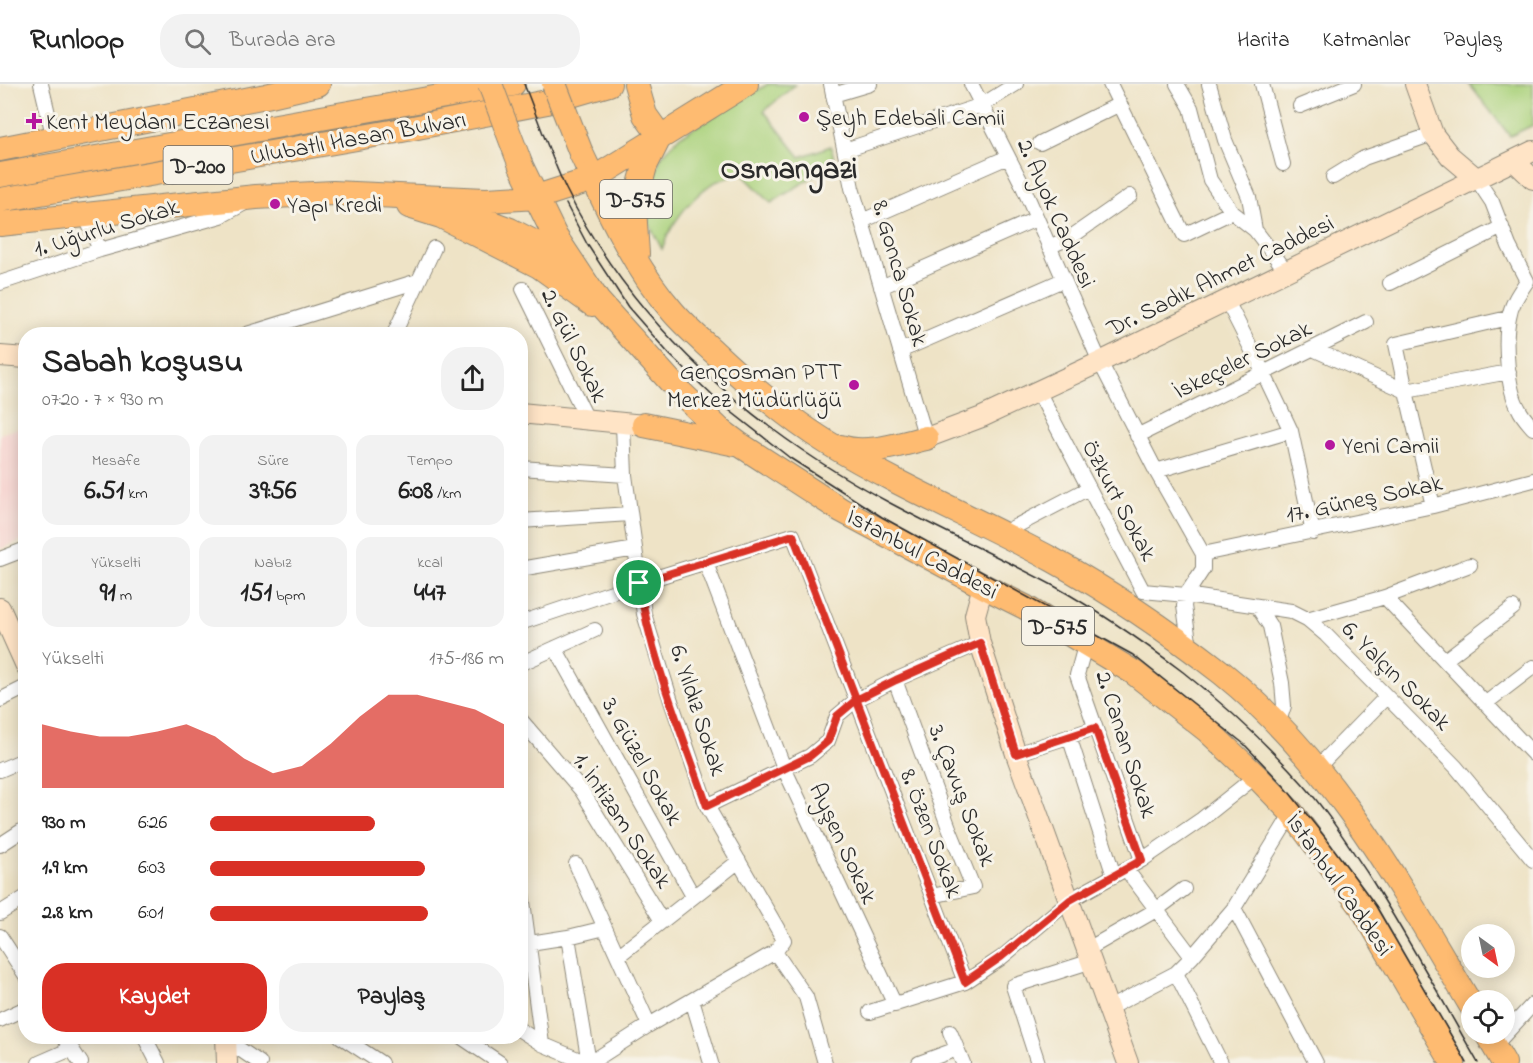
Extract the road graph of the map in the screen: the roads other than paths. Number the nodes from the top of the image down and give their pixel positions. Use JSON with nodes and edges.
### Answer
{"nodes":[{"id":1,"x":41,"y":84,"type":"edge"},
{"id":2,"x":318,"y":84,"type":"edge"},
{"id":3,"x":490,"y":84,"type":"edge"},
{"id":4,"x":513,"y":84,"type":"edge"},
{"id":5,"x":554,"y":84,"type":"edge"},
{"id":6,"x":609,"y":84,"type":"edge"},
{"id":7,"x":636,"y":84,"type":"edge"},
{"id":8,"x":746,"y":84,"type":"edge"},
{"id":9,"x":870,"y":84,"type":"edge"},
{"id":10,"x":971,"y":84,"type":"edge"},
{"id":11,"x":1016,"y":84,"type":"edge"},
{"id":12,"x":1110,"y":84,"type":"edge"},
{"id":13,"x":1177,"y":84,"type":"edge"},
{"id":14,"x":1209,"y":84,"type":"edge"},
{"id":15,"x":1262,"y":84,"type":"edge"},
{"id":16,"x":1354,"y":84,"type":"edge"},
{"id":17,"x":1415,"y":84,"type":"edge"},
{"id":18,"x":832,"y":90,"type":"edge"},
{"id":19,"x":1120,"y":104,"type":"junction"},
{"id":20,"x":981,"y":105,"type":"junction"},
{"id":21,"x":1300,"y":106,"type":"dead end"},
{"id":22,"x":1433,"y":134,"type":"junction"},
{"id":23,"x":660,"y":136,"type":"junction"},
{"id":24,"x":54,"y":139,"type":"junction"},
{"id":25,"x":1040,"y":143,"type":"dead end"},
{"id":26,"x":0,"y":149,"type":"edge"},
{"id":27,"x":845,"y":150,"type":"junction"},
{"id":28,"x":1533,"y":151,"type":"edge"},
{"id":29,"x":1008,"y":157,"type":"junction"},
{"id":30,"x":1514,"y":161,"type":"junction"},
{"id":31,"x":1283,"y":164,"type":"dead end"},
{"id":32,"x":0,"y":175,"type":"edge"},
{"id":33,"x":1333,"y":177,"type":"dead end"},
{"id":34,"x":1476,"y":178,"type":"junction"},
{"id":35,"x":593,"y":179,"type":"junction"},
{"id":36,"x":1533,"y":179,"type":"edge"},
{"id":37,"x":370,"y":194,"type":"junction"},
{"id":38,"x":1130,"y":195,"type":"dead end"},
{"id":39,"x":256,"y":197,"type":"junction"},
{"id":40,"x":433,"y":198,"type":"junction"},
{"id":41,"x":537,"y":198,"type":"junction"},
{"id":42,"x":0,"y":200,"type":"edge"},
{"id":43,"x":1232,"y":212,"type":"junction"},
{"id":44,"x":86,"y":215,"type":"junction"},
{"id":45,"x":1036,"y":219,"type":"junction"},
{"id":46,"x":862,"y":221,"type":"junction"},
{"id":47,"x":0,"y":224,"type":"edge"},
{"id":48,"x":1502,"y":227,"type":"junction"},
{"id":49,"x":1255,"y":231,"type":"junction"},
{"id":50,"x":1049,"y":247,"type":"junction"},
{"id":51,"x":434,"y":248,"type":"dead end"},
{"id":52,"x":100,"y":250,"type":"junction"},
{"id":53,"x":638,"y":266,"type":"junction"},
{"id":54,"x":1287,"y":272,"type":"junction"},
{"id":55,"x":580,"y":276,"type":"junction"},
{"id":56,"x":1063,"y":280,"type":"junction"},
{"id":57,"x":418,"y":281,"type":"junction"},
{"id":58,"x":0,"y":283,"type":"edge"},
{"id":59,"x":1390,"y":283,"type":"dead end"},
{"id":60,"x":1530,"y":285,"type":"edge"},
{"id":61,"x":881,"y":287,"type":"junction"},
{"id":62,"x":523,"y":289,"type":"dead end"},
{"id":63,"x":1227,"y":301,"type":"junction"},
{"id":64,"x":1508,"y":318,"type":"junction"},
{"id":65,"x":614,"y":321,"type":"junction"},
{"id":66,"x":1366,"y":322,"type":"dead end"},
{"id":67,"x":270,"y":327,"type":"edge"},
{"id":68,"x":397,"y":327,"type":"edge"},
{"id":69,"x":1314,"y":349,"type":"junction"},
{"id":70,"x":900,"y":351,"type":"junction"},
{"id":71,"x":0,"y":356,"type":"edge"},
{"id":72,"x":18,"y":357,"type":"edge"},
{"id":73,"x":1100,"y":362,"type":"junction"},
{"id":74,"x":1509,"y":372,"type":"junction"},
{"id":75,"x":1264,"y":374,"type":"junction"},
{"id":76,"x":678,"y":390,"type":"junction"},
{"id":77,"x":1038,"y":391,"type":"junction"},
{"id":78,"x":1406,"y":392,"type":"junction"},
{"id":79,"x":528,"y":414,"type":"edge"},
{"id":80,"x":588,"y":421,"type":"junction"},
{"id":81,"x":634,"y":425,"type":"junction"},
{"id":82,"x":1533,"y":428,"type":"edge"},
{"id":83,"x":1291,"y":431,"type":"junction"},
{"id":84,"x":1137,"y":436,"type":"junction"},
{"id":85,"x":926,"y":438,"type":"junction"},
{"id":86,"x":827,"y":443,"type":"junction"},
{"id":87,"x":739,"y":444,"type":"junction"},
{"id":88,"x":528,"y":469,"type":"edge"},
{"id":89,"x":1156,"y":471,"type":"junction"},
{"id":90,"x":625,"y":475,"type":"junction"},
{"id":91,"x":895,"y":479,"type":"junction"},
{"id":92,"x":1533,"y":480,"type":"edge"},
{"id":93,"x":1089,"y":488,"type":"junction"},
{"id":94,"x":1433,"y":506,"type":"junction"},
{"id":95,"x":630,"y":514,"type":"junction"},
{"id":96,"x":528,"y":520,"type":"edge"},
{"id":97,"x":1313,"y":532,"type":"junction"},
{"id":98,"x":1001,"y":534,"type":"junction"},
{"id":99,"x":635,"y":549,"type":"junction"},
{"id":100,"x":18,"y":552,"type":"edge"},
{"id":101,"x":1203,"y":554,"type":"junction"},
{"id":102,"x":0,"y":559,"type":"edge"},
{"id":103,"x":706,"y":562,"type":"junction"},
{"id":104,"x":1470,"y":565,"type":"dead end"},
{"id":105,"x":528,"y":568,"type":"edge"},
{"id":106,"x":639,"y":583,"type":"junction"},
{"id":107,"x":983,"y":586,"type":"junction"},
{"id":108,"x":1186,"y":595,"type":"junction"},
{"id":109,"x":1385,"y":597,"type":"junction"},
{"id":110,"x":1257,"y":606,"type":"junction"},
{"id":111,"x":1513,"y":608,"type":"dead end"},
{"id":112,"x":2,"y":618,"type":"edge"},
{"id":113,"x":1307,"y":619,"type":"junction"},
{"id":114,"x":528,"y":620,"type":"edge"},
{"id":115,"x":595,"y":630,"type":"dead end"},
{"id":116,"x":1086,"y":642,"type":"junction"},
{"id":117,"x":980,"y":643,"type":"junction"},
{"id":118,"x":555,"y":648,"type":"junction"},
{"id":119,"x":18,"y":649,"type":"edge"},
{"id":120,"x":1190,"y":649,"type":"junction"},
{"id":121,"x":528,"y":660,"type":"edge"},
{"id":122,"x":1445,"y":660,"type":"junction"},
{"id":123,"x":1533,"y":667,"type":"edge"},
{"id":124,"x":896,"y":680,"type":"junction"},
{"id":125,"x":18,"y":691,"type":"edge"},
{"id":126,"x":1386,"y":697,"type":"junction"},
{"id":127,"x":0,"y":700,"type":"edge"},
{"id":128,"x":856,"y":700,"type":"junction"},
{"id":129,"x":1486,"y":703,"type":"junction"},
{"id":130,"x":1278,"y":724,"type":"junction"},
{"id":131,"x":528,"y":728,"type":"edge"},
{"id":132,"x":1095,"y":728,"type":"junction"},
{"id":133,"x":1068,"y":736,"type":"junction"},
{"id":134,"x":1016,"y":754,"type":"junction"},
{"id":135,"x":1533,"y":754,"type":"edge"},
{"id":136,"x":18,"y":762,"type":"edge"},
{"id":137,"x":784,"y":768,"type":"junction"},
{"id":138,"x":1317,"y":768,"type":"junction"},
{"id":139,"x":0,"y":770,"type":"edge"},
{"id":140,"x":1256,"y":776,"type":"junction"},
{"id":141,"x":707,"y":806,"type":"junction"},
{"id":142,"x":1292,"y":813,"type":"junction"},
{"id":143,"x":18,"y":833,"type":"edge"},
{"id":144,"x":0,"y":845,"type":"edge"},
{"id":145,"x":1142,"y":860,"type":"junction"},
{"id":146,"x":1533,"y":860,"type":"edge"},
{"id":147,"x":739,"y":861,"type":"junction"},
{"id":148,"x":576,"y":864,"type":"dead end"},
{"id":149,"x":1120,"y":872,"type":"junction"},
{"id":150,"x":1184,"y":889,"type":"dead end"},
{"id":151,"x":693,"y":896,"type":"junction"},
{"id":152,"x":932,"y":896,"type":"junction"},
{"id":153,"x":1070,"y":900,"type":"junction"},
{"id":154,"x":18,"y":902,"type":"edge"},
{"id":155,"x":1234,"y":908,"type":"junction"},
{"id":156,"x":1156,"y":910,"type":"junction"},
{"id":157,"x":0,"y":913,"type":"edge"},
{"id":158,"x":662,"y":921,"type":"junction"},
{"id":159,"x":605,"y":928,"type":"junction"},
{"id":160,"x":0,"y":936,"type":"edge"},
{"id":161,"x":568,"y":937,"type":"junction"},
{"id":162,"x":528,"y":938,"type":"edge"},
{"id":163,"x":775,"y":952,"type":"junction"},
{"id":164,"x":1090,"y":955,"type":"junction"},
{"id":165,"x":18,"y":956,"type":"edge"},
{"id":166,"x":618,"y":956,"type":"junction"},
{"id":167,"x":528,"y":957,"type":"edge"},
{"id":168,"x":1192,"y":957,"type":"junction"},
{"id":169,"x":1176,"y":973,"type":"junction"},
{"id":170,"x":965,"y":982,"type":"junction"},
{"id":171,"x":1462,"y":990,"type":"edge"},
{"id":172,"x":692,"y":1000,"type":"junction"},
{"id":173,"x":1533,"y":1004,"type":"edge"},
{"id":174,"x":895,"y":1005,"type":"junction"},
{"id":175,"x":1109,"y":1008,"type":"junction"},
{"id":176,"x":18,"y":1012,"type":"edge"},
{"id":177,"x":870,"y":1012,"type":"dead end"},
{"id":178,"x":0,"y":1020,"type":"edge"},
{"id":179,"x":649,"y":1025,"type":"junction"},
{"id":180,"x":950,"y":1032,"type":"dead end"},
{"id":181,"x":528,"y":1035,"type":"edge"},
{"id":182,"x":68,"y":1044,"type":"edge"},
{"id":183,"x":148,"y":1044,"type":"edge"},
{"id":184,"x":226,"y":1044,"type":"edge"},
{"id":185,"x":234,"y":1044,"type":"edge"},
{"id":186,"x":352,"y":1044,"type":"edge"},
{"id":187,"x":472,"y":1044,"type":"edge"},
{"id":188,"x":542,"y":1044,"type":"junction"},
{"id":189,"x":957,"y":1048,"type":"junction"},
{"id":190,"x":1495,"y":1048,"type":"edge"},
{"id":191,"x":71,"y":1049,"type":"junction"},
{"id":192,"x":39,"y":1063,"type":"edge"},
{"id":193,"x":81,"y":1063,"type":"edge"},
{"id":194,"x":158,"y":1063,"type":"edge"},
{"id":195,"x":226,"y":1063,"type":"edge"},
{"id":196,"x":260,"y":1063,"type":"edge"},
{"id":197,"x":381,"y":1063,"type":"edge"},
{"id":198,"x":500,"y":1063,"type":"edge"},
{"id":199,"x":588,"y":1063,"type":"edge"},
{"id":200,"x":711,"y":1063,"type":"edge"},
{"id":201,"x":825,"y":1063,"type":"edge"},
{"id":202,"x":919,"y":1063,"type":"edge"},
{"id":203,"x":963,"y":1063,"type":"edge"},
{"id":204,"x":1038,"y":1063,"type":"edge"},
{"id":205,"x":1128,"y":1063,"type":"edge"},
{"id":206,"x":1221,"y":1063,"type":"edge"},
{"id":207,"x":1316,"y":1063,"type":"edge"},
{"id":208,"x":1453,"y":1063,"type":"edge"}],
"edges":[{"from":1,"to":24,"type":"street"},
{"from":2,"to":24,"type":"highway"},
{"from":3,"to":41,"type":"highway","name":"İstanbul Caddesi","bridge":true},
{"from":4,"to":32,"type":"highway","name":"Ulubatlı Hasan Bulvarı","number":"D-200"},
{"from":5,"to":35,"type":"highway","name":"İstanbul Caddesi","bridge":true},
{"from":6,"to":42,"type":"highway","name":"Ulubatlı Hasan Bulvarı","number":"D-200"},
{"from":7,"to":23,"type":"highway"},
{"from":8,"to":23,"type":"highway"},
{"from":9,"to":18,"type":"street"},
{"from":10,"to":20,"type":"street","name":"2. Ayok Caddesi"},
{"from":11,"to":20,"type":"street"},
{"from":12,"to":19,"type":"street"},
{"from":13,"to":43,"type":"street"},
{"from":14,"to":49,"type":"street"},
{"from":15,"to":31,"type":"street"},
{"from":16,"to":21,"type":"street"},
{"from":17,"to":22,"type":"main road"},
{"from":18,"to":27,"type":"street","name":"8. Gonca Sokak"},
{"from":19,"to":25,"type":"street"},
{"from":19,"to":43,"type":"street"},
{"from":20,"to":27,"type":"street"},
{"from":20,"to":29,"type":"street","name":"2. Ayok Caddesi"},
{"from":22,"to":33,"type":"street"},
{"from":22,"to":34,"type":"main road"},
{"from":23,"to":35,"type":"highway"},
{"from":23,"to":53,"type":"highway","number":"D-575"},
{"from":24,"to":26,"type":"highway"},
{"from":27,"to":46,"type":"street","name":"8. Gonca Sokak"},
{"from":28,"to":30,"type":"main road","name":"Dr. Sadık Ahmet Caddesi"},
{"from":29,"to":45,"type":"street","name":"2. Ayok Caddesi"},
{"from":29,"to":46,"type":"street"},
{"from":30,"to":34,"type":"main road","name":"Dr. Sadık Ahmet Caddesi"},
{"from":30,"to":36,"type":"main road"},
{"from":34,"to":48,"type":"street"},
{"from":34,"to":54,"type":"main road","name":"Dr. Sadık Ahmet Caddesi"},
{"from":35,"to":41,"type":"highway"},
{"from":35,"to":53,"type":"highway","name":"İstanbul Caddesi"},
{"from":37,"to":39,"type":"highway"},
{"from":37,"to":40,"type":"highway"},
{"from":37,"to":65,"type":"highway"},
{"from":38,"to":50,"type":"street"},
{"from":39,"to":44,"type":"highway"},
{"from":39,"to":52,"type":"street","name":"1. Uğurlu Sokak"},
{"from":40,"to":41,"type":"highway"},
{"from":40,"to":55,"type":"highway"},
{"from":41,"to":55,"type":"highway","name":"İstanbul Caddesi"},
{"from":43,"to":49,"type":"street"},
{"from":44,"to":47,"type":"highway"},
{"from":44,"to":52,"type":"street"},
{"from":45,"to":50,"type":"street","name":"2. Ayok Caddesi"},
{"from":45,"to":61,"type":"street"},
{"from":46,"to":61,"type":"street","name":"8. Gonca Sokak"},
{"from":48,"to":59,"type":"street"},
{"from":48,"to":60,"type":"street"},
{"from":49,"to":54,"type":"street"},
{"from":50,"to":56,"type":"street","name":"2. Ayok Caddesi"},
{"from":51,"to":57,"type":"street"},
{"from":52,"to":58,"type":"street","name":"1. Uğurlu Sokak"},
{"from":53,"to":86,"type":"highway","name":"İstanbul Caddesi","number":"D-575"},
{"from":54,"to":63,"type":"main road","name":"Dr. Sadık Ahmet Caddesi"},
{"from":55,"to":65,"type":"highway","name":"İstanbul Caddesi","number":"D-575"},
{"from":56,"to":70,"type":"street"},
{"from":56,"to":73,"type":"street","name":"2. Ayok Caddesi"},
{"from":57,"to":67,"type":"street"},
{"from":57,"to":68,"type":"street"},
{"from":60,"to":64,"type":"street"},
{"from":61,"to":70,"type":"street","name":"8. Gonca Sokak"},
{"from":62,"to":80,"type":"street","name":"2. Gül Sokak"},
{"from":63,"to":73,"type":"main road","name":"Dr. Sadık Ahmet Caddesi"},
{"from":63,"to":75,"type":"street"},
{"from":64,"to":74,"type":"street"},
{"from":64,"to":78,"type":"street"},
{"from":65,"to":76,"type":"highway","name":"İstanbul Caddesi","number":"D-575"},
{"from":66,"to":69,"type":"street","name":"İskeçeler Sokak"},
{"from":69,"to":75,"type":"street","name":"İskeçeler Sokak"},
{"from":69,"to":78,"type":"street"},
{"from":70,"to":85,"type":"street","name":"8. Gonca Sokak"},
{"from":71,"to":72,"type":"main road"},
{"from":73,"to":77,"type":"main road","name":"Dr. Sadık Ahmet Caddesi"},
{"from":73,"to":84,"type":"street","name":"2. Ayok Caddesi"},
{"from":74,"to":78,"type":"street"},
{"from":74,"to":82,"type":"street"},
{"from":75,"to":83,"type":"street"},
{"from":75,"to":84,"type":"street","name":"İskeçeler Sokak"},
{"from":76,"to":81,"type":"highway"},
{"from":76,"to":87,"type":"highway","name":"İstanbul Caddesi","number":"D-575"},
{"from":77,"to":85,"type":"main road","name":"Dr. Sadık Ahmet Caddesi"},
{"from":77,"to":93,"type":"street","name":"Özkurt Sokak"},
{"from":78,"to":94,"type":"street"},
{"from":79,"to":80,"type":"main road"},
{"from":80,"to":81,"type":"main road"},
{"from":81,"to":87,"type":"highway"},
{"from":81,"to":90,"type":"street","name":"6. Yıldız Sokak"},
{"from":83,"to":89,"type":"street"},
{"from":83,"to":97,"type":"street"},
{"from":84,"to":89,"type":"street","name":"2. Ayok Caddesi"},
{"from":85,"to":86,"type":"highway"},
{"from":85,"to":91,"type":"highway"},
{"from":86,"to":91,"type":"highway","name":"İstanbul Caddesi","number":"D-575"},
{"from":87,"to":107,"type":"highway","name":"İstanbul Caddesi","number":"D-575"},
{"from":88,"to":90,"type":"street"},
{"from":89,"to":101,"type":"street","name":"2. Ayok Caddesi"},
{"from":90,"to":95,"type":"street","name":"6. Yıldız Sokak"},
{"from":91,"to":98,"type":"highway","name":"İstanbul Caddesi","number":"D-575"},
{"from":92,"to":94,"type":"street","name":"17. Güneş Sokak"},
{"from":93,"to":98,"type":"street"},
{"from":93,"to":108,"type":"street","name":"Özkurt Sokak"},
{"from":94,"to":97,"type":"street","name":"17. Güneş Sokak"},
{"from":95,"to":96,"type":"street"},
{"from":95,"to":99,"type":"street","name":"6. Yıldız Sokak"},
{"from":97,"to":101,"type":"street","name":"17. Güneş Sokak"},
{"from":98,"to":120,"type":"highway","name":"İstanbul Caddesi","number":"D-575"},
{"from":99,"to":105,"type":"street"},
{"from":99,"to":106,"type":"street","name":"6. Yıldız Sokak"},
{"from":100,"to":102,"type":"street"},
{"from":101,"to":108,"type":"street"},
{"from":103,"to":106,"type":"street"},
{"from":103,"to":128,"type":"street","name":"8. Özen Sokak"},
{"from":103,"to":137,"type":"street","name":"Ayşen Sokak"},
{"from":104,"to":109,"type":"street"},
{"from":106,"to":114,"type":"street"},
{"from":106,"to":141,"type":"street","name":"6. Yıldız Sokak"},
{"from":107,"to":116,"type":"highway","name":"İstanbul Caddesi","number":"D-575"},
{"from":107,"to":117,"type":"main road"},
{"from":108,"to":110,"type":"street","name":"6. Yalçın Sokak"},
{"from":108,"to":120,"type":"street"},
{"from":109,"to":113,"type":"street"},
{"from":109,"to":122,"type":"street"},
{"from":110,"to":113,"type":"street","name":"6. Yalçın Sokak"},
{"from":110,"to":130,"type":"street"},
{"from":111,"to":122,"type":"street"},
{"from":112,"to":119,"type":"main road"},
{"from":113,"to":126,"type":"street","name":"6. Yalçın Sokak"},
{"from":115,"to":118,"type":"street"},
{"from":116,"to":132,"type":"street","name":"2. Canan Sokak"},
{"from":116,"to":140,"type":"highway","name":"İstanbul Caddesi","number":"D-575"},
{"from":117,"to":124,"type":"street"},
{"from":117,"to":134,"type":"main road"},
{"from":118,"to":121,"type":"street"},
{"from":118,"to":151,"type":"street","name":"3. Güzel Sokak"},
{"from":120,"to":130,"type":"highway","name":"İstanbul Caddesi","number":"D-575"},
{"from":122,"to":129,"type":"street"},
{"from":123,"to":129,"type":"street"},
{"from":124,"to":128,"type":"street"},
{"from":124,"to":152,"type":"street","name":"3. Çavuş Sokak"},
{"from":125,"to":127,"type":"street"},
{"from":126,"to":138,"type":"street"},
{"from":126,"to":146,"type":"street","name":"6. Yalçın Sokak"},
{"from":128,"to":137,"type":"street"},
{"from":128,"to":152,"type":"street","name":"8. Özen Sokak"},
{"from":129,"to":135,"type":"street"},
{"from":130,"to":138,"type":"highway","name":"İstanbul Caddesi","number":"D-575"},
{"from":131,"to":158,"type":"street","name":"1. İntizam Sokak"},
{"from":132,"to":133,"type":"street"},
{"from":132,"to":145,"type":"street","name":"2. Canan Sokak"},
{"from":133,"to":134,"type":"street"},
{"from":133,"to":149,"type":"street"},
{"from":134,"to":153,"type":"main road"},
{"from":136,"to":139,"type":"street"},
{"from":137,"to":141,"type":"street"},
{"from":137,"to":174,"type":"street","name":"Ayşen Sokak"},
{"from":138,"to":171,"type":"highway","name":"İstanbul Caddesi","number":"D-575"},
{"from":140,"to":142,"type":"highway","name":"İstanbul Caddesi","number":"D-575"},
{"from":140,"to":145,"type":"street"},
{"from":141,"to":147,"type":"street","name":"6. Yıldız Sokak"},
{"from":142,"to":155,"type":"street"},
{"from":142,"to":208,"type":"highway","name":"İstanbul Caddesi","number":"D-575"},
{"from":143,"to":144,"type":"street"},
{"from":145,"to":149,"type":"street"},
{"from":147,"to":151,"type":"street"},
{"from":147,"to":163,"type":"street","name":"6. Yıldız Sokak"},
{"from":148,"to":159,"type":"street"},
{"from":149,"to":153,"type":"street"},
{"from":149,"to":156,"type":"street"},
{"from":150,"to":156,"type":"street"},
{"from":151,"to":158,"type":"street"},
{"from":152,"to":170,"type":"street","name":"8. Özen Sokak"},
{"from":153,"to":164,"type":"main road"},
{"from":153,"to":170,"type":"street"},
{"from":154,"to":157,"type":"street"},
{"from":155,"to":168,"type":"street"},
{"from":155,"to":207,"type":"street"},
{"from":156,"to":164,"type":"street"},
{"from":156,"to":168,"type":"street"},
{"from":158,"to":166,"type":"street"},
{"from":159,"to":161,"type":"street"},
{"from":159,"to":166,"type":"street"},
{"from":160,"to":165,"type":"street"},
{"from":161,"to":162,"type":"street"},
{"from":161,"to":199,"type":"street"},
{"from":163,"to":172,"type":"street"},
{"from":163,"to":201,"type":"street"},
{"from":164,"to":175,"type":"main road"},
{"from":164,"to":204,"type":"street"},
{"from":166,"to":179,"type":"street"},
{"from":167,"to":188,"type":"street"},
{"from":168,"to":169,"type":"street"},
{"from":169,"to":175,"type":"street"},
{"from":169,"to":206,"type":"street"},
{"from":170,"to":174,"type":"street"},
{"from":172,"to":179,"type":"street"},
{"from":172,"to":200,"type":"street"},
{"from":173,"to":190,"type":"street"},
{"from":174,"to":177,"type":"street"},
{"from":175,"to":205,"type":"main road"},
{"from":176,"to":178,"type":"street"},
{"from":179,"to":199,"type":"street"},
{"from":180,"to":189,"type":"street"},
{"from":181,"to":188,"type":"street"},
{"from":182,"to":191,"type":"street"},
{"from":183,"to":194,"type":"street"},
{"from":184,"to":195,"type":"main road"},
{"from":185,"to":196,"type":"street"},
{"from":186,"to":197,"type":"street"},
{"from":187,"to":198,"type":"street"},
{"from":188,"to":199,"type":"street"},
{"from":189,"to":202,"type":"street"},
{"from":189,"to":203,"type":"street"},
{"from":191,"to":192,"type":"street"},
{"from":191,"to":193,"type":"street"}]}
